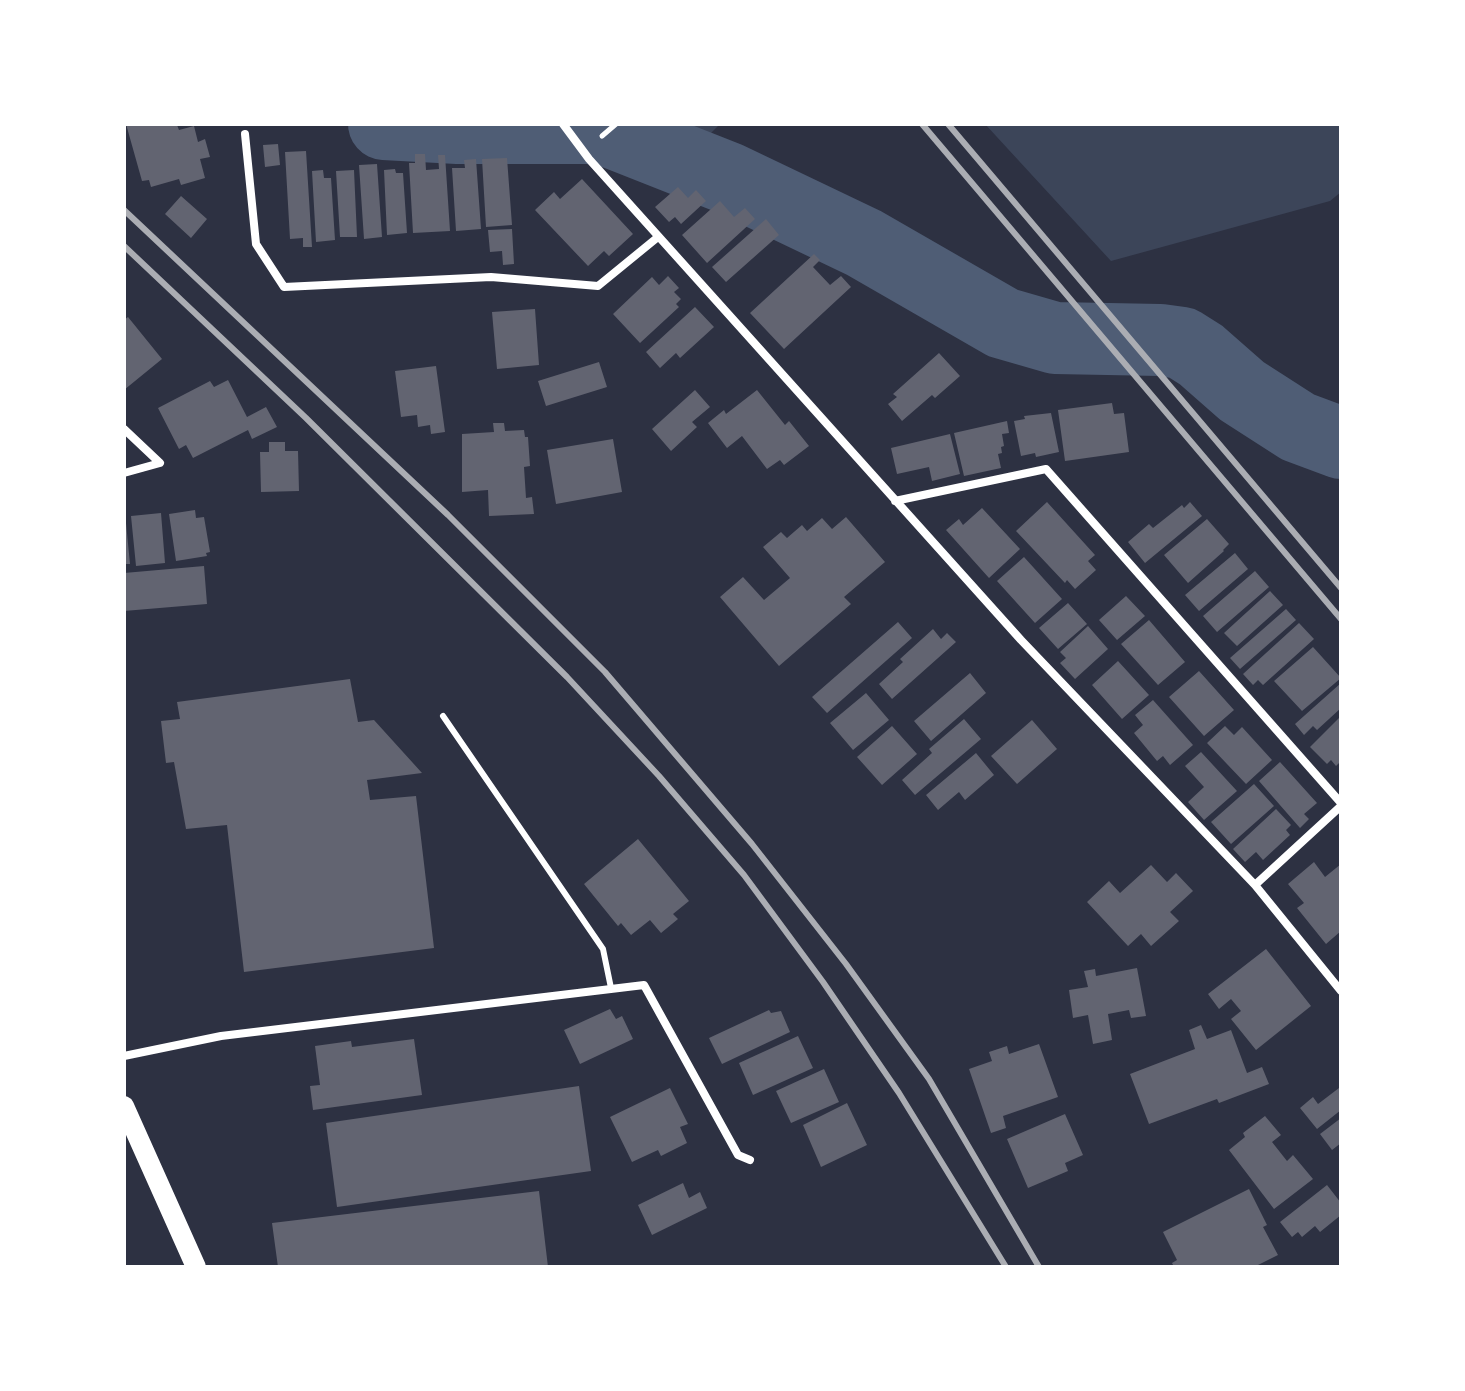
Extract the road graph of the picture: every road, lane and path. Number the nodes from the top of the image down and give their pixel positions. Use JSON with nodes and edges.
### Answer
{"nodes":[{"id":1,"x":563,"y":124,"type":"edge"},
{"id":2,"x":245,"y":134,"type":"dead end"},
{"id":3,"x":658,"y":237,"type":"junction"},
{"id":4,"x":124,"y":429,"type":"edge"},
{"id":5,"x":124,"y":473,"type":"edge"},
{"id":6,"x":895,"y":501,"type":"junction"},
{"id":7,"x":443,"y":716,"type":"dead end"},
{"id":8,"x":1341,"y":804,"type":"edge"},
{"id":9,"x":1255,"y":885,"type":"junction"},
{"id":10,"x":611,"y":988,"type":"junction"},
{"id":11,"x":1341,"y":991,"type":"edge"},
{"id":12,"x":124,"y":1056,"type":"edge"},
{"id":13,"x":124,"y":1106,"type":"edge"},
{"id":14,"x":750,"y":1160,"type":"dead end"},
{"id":15,"x":196,"y":1267,"type":"edge"}],
"edges":[{"from":1,"to":3,"type":"street"},
{"from":2,"to":3,"type":"street"},
{"from":3,"to":6,"type":"street"},
{"from":4,"to":5,"type":"street"},
{"from":6,"to":8,"type":"street"},
{"from":6,"to":9,"type":"street"},
{"from":7,"to":10,"type":"lane"},
{"from":8,"to":9,"type":"street"},
{"from":9,"to":11,"type":"street"},
{"from":10,"to":12,"type":"street"},
{"from":10,"to":14,"type":"street"},
{"from":13,"to":15,"type":"main road"}]}
